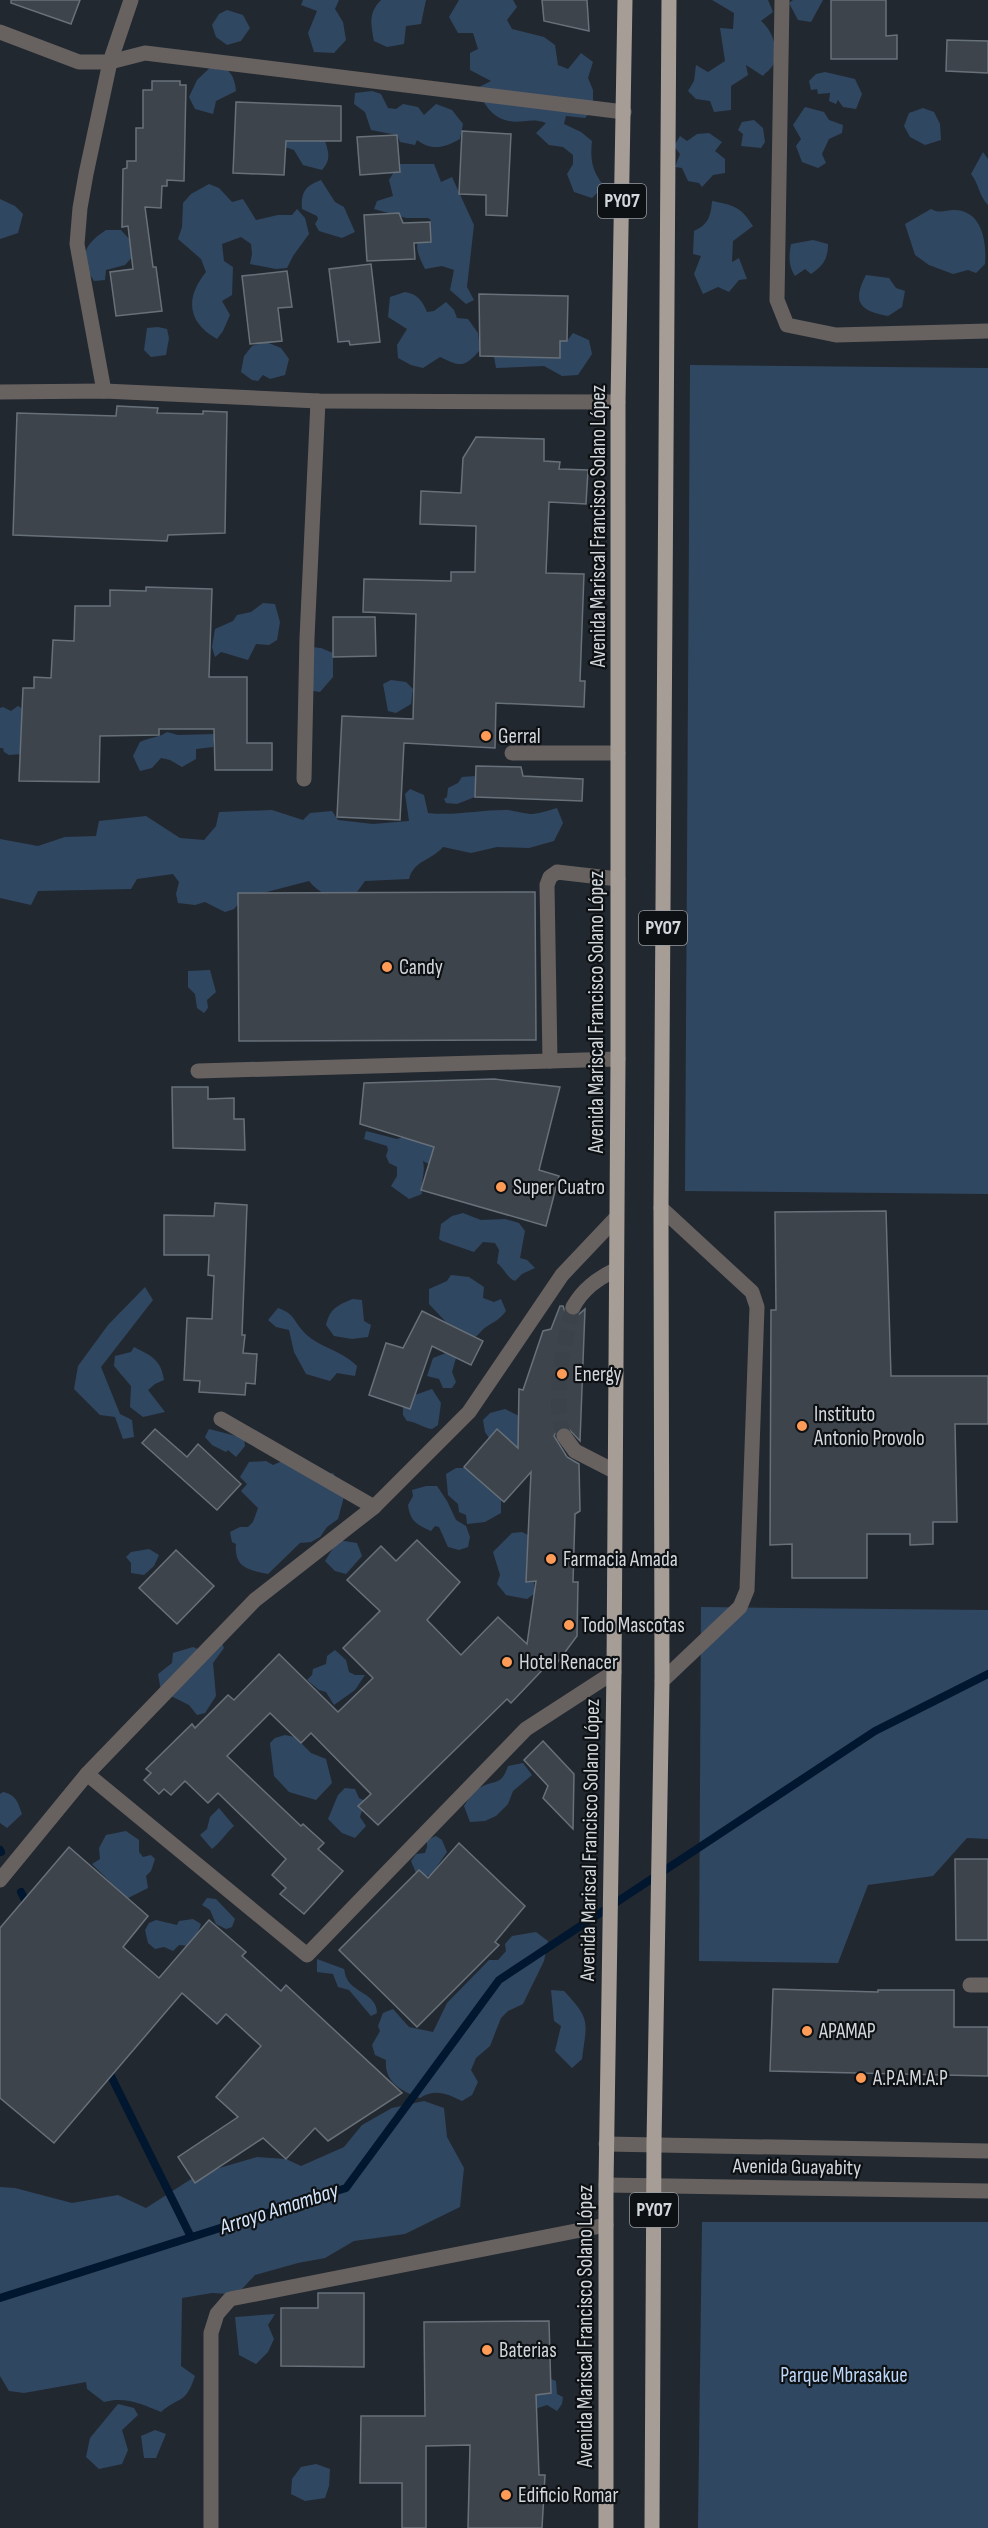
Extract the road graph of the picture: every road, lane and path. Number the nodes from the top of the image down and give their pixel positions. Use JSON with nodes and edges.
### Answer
{"nodes":[{"id":1,"x":131,"y":0,"type":"edge"},
{"id":2,"x":624,"y":0,"type":"edge"},
{"id":3,"x":669,"y":0,"type":"edge"},
{"id":4,"x":782,"y":0,"type":"edge"},
{"id":5,"x":0,"y":32,"type":"edge"},
{"id":6,"x":110,"y":62,"type":"junction"},
{"id":7,"x":624,"y":112,"type":"junction"},
{"id":8,"x":988,"y":331,"type":"edge"},
{"id":9,"x":104,"y":391,"type":"junction"},
{"id":10,"x":0,"y":392,"type":"edge"},
{"id":11,"x":318,"y":401,"type":"junction"},
{"id":12,"x":618,"y":402,"type":"junction"},
{"id":13,"x":512,"y":753,"type":"dead end"},
{"id":14,"x":618,"y":753,"type":"junction"},
{"id":15,"x":304,"y":779,"type":"dead end"},
{"id":16,"x":618,"y":879,"type":"junction"},
{"id":17,"x":618,"y":1059,"type":"junction"},
{"id":18,"x":550,"y":1061,"type":"junction"},
{"id":19,"x":198,"y":1071,"type":"dead end"},
{"id":20,"x":661,"y":1208,"type":"junction"},
{"id":21,"x":615,"y":1219,"type":"junction"},
{"id":22,"x":615,"y":1270,"type":"junction"},
{"id":23,"x":573,"y":1307,"type":"tunnel mouth"},
{"id":24,"x":221,"y":1419,"type":"dead end"},
{"id":25,"x":564,"y":1436,"type":"tunnel mouth"},
{"id":26,"x":614,"y":1471,"type":"junction"},
{"id":27,"x":374,"y":1507,"type":"junction"},
{"id":28,"x":614,"y":1672,"type":"junction"},
{"id":29,"x":662,"y":1681,"type":"junction"},
{"id":30,"x":87,"y":1774,"type":"junction"},
{"id":31,"x":0,"y":1880,"type":"edge"},
{"id":32,"x":970,"y":1985,"type":"dead end"},
{"id":33,"x":988,"y":1985,"type":"edge"},
{"id":34,"x":606,"y":2144,"type":"junction"},
{"id":35,"x":654,"y":2144,"type":"junction"},
{"id":36,"x":988,"y":2151,"type":"edge"},
{"id":37,"x":606,"y":2185,"type":"junction"},
{"id":38,"x":654,"y":2186,"type":"junction"},
{"id":39,"x":988,"y":2191,"type":"edge"},
{"id":40,"x":606,"y":2225,"type":"junction"},
{"id":41,"x":211,"y":2528,"type":"edge"},
{"id":42,"x":606,"y":2528,"type":"edge"},
{"id":43,"x":652,"y":2528,"type":"edge"}],
"edges":[{"from":1,"to":6,"type":"street"},
{"from":2,"to":7,"type":"main road","name":"Avenida Mariscal Francisco Solano López","number":"PY07"},
{"from":3,"to":20,"type":"main road","number":"PY07"},
{"from":4,"to":8,"type":"street"},
{"from":5,"to":6,"type":"street"},
{"from":6,"to":7,"type":"street"},
{"from":6,"to":9,"type":"street"},
{"from":7,"to":12,"type":"main road","name":"Avenida Mariscal Francisco Solano López","number":"PY07"},
{"from":9,"to":10,"type":"street"},
{"from":9,"to":11,"type":"street"},
{"from":11,"to":12,"type":"street"},
{"from":11,"to":15,"type":"street"},
{"from":12,"to":14,"type":"main road","name":"Avenida Mariscal Francisco Solano López","number":"PY07"},
{"from":13,"to":14,"type":"street"},
{"from":14,"to":16,"type":"main road","name":"Avenida Mariscal Francisco Solano López","number":"PY07"},
{"from":16,"to":17,"type":"main road","name":"Avenida Mariscal Francisco Solano López","number":"PY07"},
{"from":16,"to":18,"type":"street"},
{"from":17,"to":18,"type":"street"},
{"from":17,"to":21,"type":"main road","name":"Avenida Mariscal Francisco Solano López","number":"PY07"},
{"from":18,"to":19,"type":"street"},
{"from":20,"to":29,"type":"main road","number":"PY07"},
{"from":20,"to":29,"type":"street"},
{"from":21,"to":22,"type":"main road","name":"Avenida Mariscal Francisco Solano López","number":"PY07"},
{"from":21,"to":27,"type":"street"},
{"from":22,"to":23,"type":"street"},
{"from":22,"to":26,"type":"main road","name":"Avenida Mariscal Francisco Solano López","number":"PY07"},
{"from":24,"to":27,"type":"street"},
{"from":25,"to":26,"type":"street"},
{"from":26,"to":28,"type":"main road","name":"Avenida Mariscal Francisco Solano López","number":"PY07"},
{"from":27,"to":30,"type":"street"},
{"from":28,"to":30,"type":"street"},
{"from":28,"to":34,"type":"main road","name":"Avenida Mariscal Francisco Solano López","number":"PY07"},
{"from":29,"to":35,"type":"main road","number":"PY07"},
{"from":30,"to":31,"type":"street"},
{"from":32,"to":33,"type":"street"},
{"from":34,"to":35,"type":"street","name":"Avenida Guayabity"},
{"from":34,"to":37,"type":"main road","name":"Avenida Mariscal Francisco Solano López","number":"PY07"},
{"from":35,"to":36,"type":"street","name":"Avenida Guayabity"},
{"from":35,"to":38,"type":"main road","number":"PY07"},
{"from":37,"to":38,"type":"street","name":"Avenida Guayabity"},
{"from":37,"to":40,"type":"main road","name":"Avenida Mariscal Francisco Solano López","number":"PY07"},
{"from":38,"to":39,"type":"street","name":"Avenida Guayabity"},
{"from":38,"to":43,"type":"main road","number":"PY07"},
{"from":40,"to":41,"type":"street"},
{"from":40,"to":42,"type":"main road","name":"Avenida Mariscal Francisco Solano López","number":"PY07"}]}
